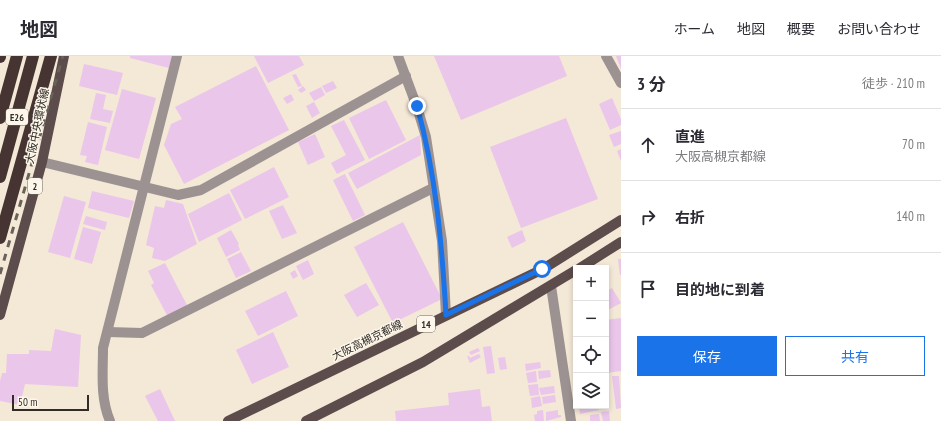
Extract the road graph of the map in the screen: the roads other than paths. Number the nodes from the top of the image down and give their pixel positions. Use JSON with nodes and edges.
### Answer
{"nodes":[{"id":1,"x":17,"y":56,"type":"edge"},
{"id":2,"x":33,"y":56,"type":"edge"},
{"id":3,"x":51,"y":56,"type":"edge"},
{"id":4,"x":64,"y":56,"type":"edge"},
{"id":5,"x":177,"y":56,"type":"edge"},
{"id":6,"x":398,"y":56,"type":"edge"},
{"id":7,"x":606,"y":56,"type":"edge"},
{"id":8,"x":406,"y":76,"type":"junction"},
{"id":9,"x":621,"y":83,"type":"edge"},
{"id":10,"x":0,"y":118,"type":"edge"},
{"id":11,"x":42,"y":162,"type":"junction"},
{"id":12,"x":0,"y":178,"type":"edge"},
{"id":13,"x":143,"y":187,"type":"junction"},
{"id":14,"x":433,"y":188,"type":"junction"},
{"id":15,"x":621,"y":220,"type":"edge"},
{"id":16,"x":0,"y":238,"type":"edge"},
{"id":17,"x":621,"y":242,"type":"edge"},
{"id":18,"x":585,"y":265,"type":"edge"},
{"id":19,"x":573,"y":272,"type":"edge"},
{"id":20,"x":551,"y":286,"type":"junction"},
{"id":21,"x":0,"y":315,"type":"edge"},
{"id":22,"x":446,"y":315,"type":"junction"},
{"id":23,"x":108,"y":332,"type":"junction"},
{"id":24,"x":110,"y":421,"type":"edge"},
{"id":25,"x":228,"y":421,"type":"edge"},
{"id":26,"x":306,"y":421,"type":"edge"},
{"id":27,"x":570,"y":421,"type":"edge"}],
"edges":[{"from":1,"to":10,"type":"highway","number":"E26"},
{"from":2,"to":12,"type":"highway","number":"E26"},
{"from":3,"to":16,"type":"highway"},
{"from":4,"to":11,"type":"main road","name":"大阪中央環状線","number":"2"},
{"from":5,"to":13,"type":"street"},
{"from":6,"to":8,"type":"street"},
{"from":7,"to":9,"type":"street"},
{"from":8,"to":13,"type":"street"},
{"from":8,"to":14,"type":"street"},
{"from":11,"to":13,"type":"street"},
{"from":11,"to":21,"type":"main road","name":"大阪中央環状線","number":"2"},
{"from":13,"to":23,"type":"street"},
{"from":14,"to":22,"type":"street"},
{"from":14,"to":23,"type":"street"},
{"from":15,"to":22,"type":"main road","name":"大阪高槻京都線","number":"14"},
{"from":17,"to":18,"type":"main road"},
{"from":19,"to":20,"type":"main road"},
{"from":20,"to":26,"type":"main road"},
{"from":20,"to":27,"type":"street"},
{"from":22,"to":25,"type":"main road","name":"大阪高槻京都線","number":"14"},
{"from":23,"to":24,"type":"street"}]}
